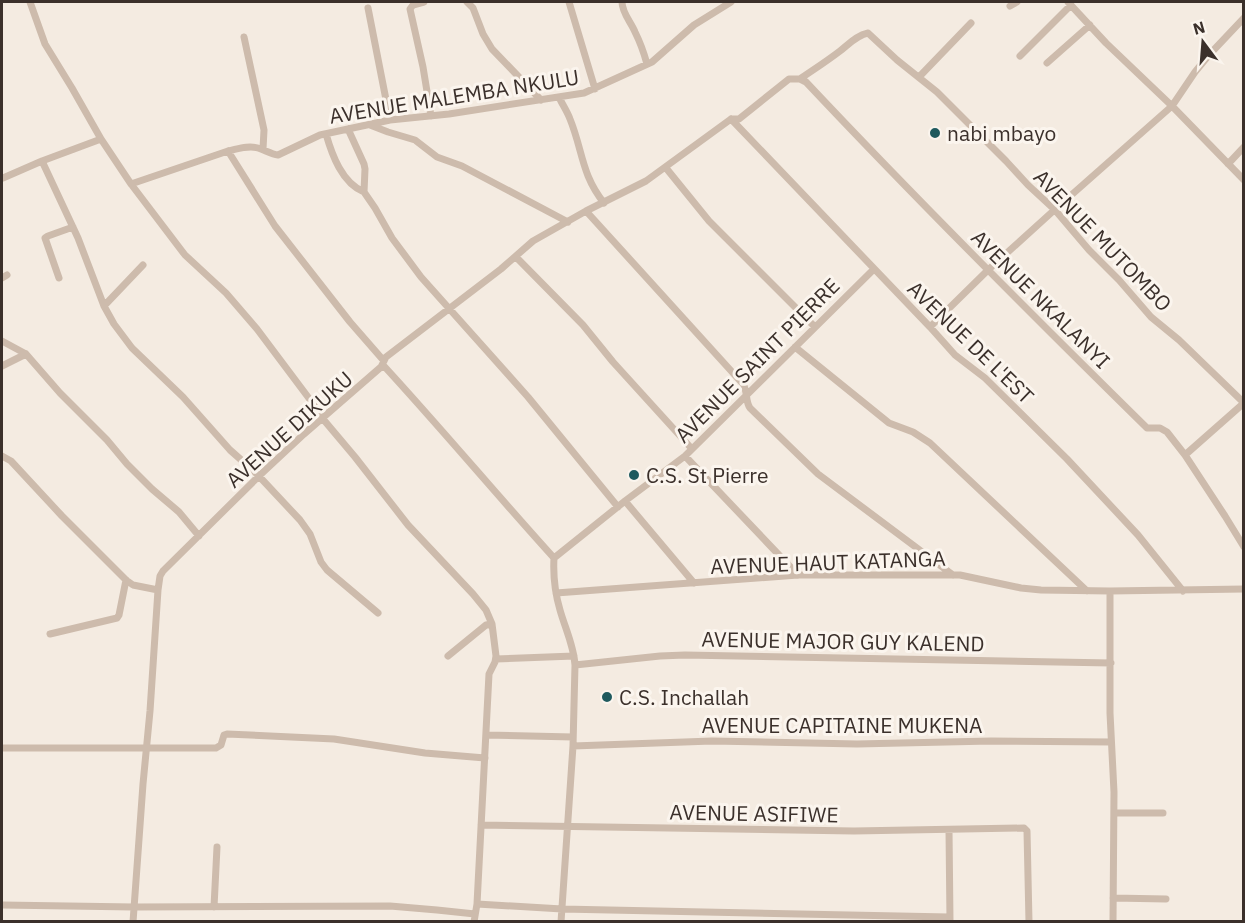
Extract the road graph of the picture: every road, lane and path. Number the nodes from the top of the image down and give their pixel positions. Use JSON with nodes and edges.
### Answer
{"nodes":[{"id":1,"x":30,"y":2,"type":"edge"},
{"id":2,"x":407,"y":2,"type":"edge"},
{"id":3,"x":424,"y":2,"type":"edge"},
{"id":4,"x":467,"y":2,"type":"edge"},
{"id":5,"x":569,"y":2,"type":"edge"},
{"id":6,"x":622,"y":2,"type":"edge"},
{"id":7,"x":731,"y":2,"type":"edge"},
{"id":8,"x":1069,"y":3,"type":"edge"},
{"id":9,"x":368,"y":8,"type":"dead end"},
{"id":10,"x":410,"y":9,"type":"junction"},
{"id":11,"x":1244,"y":18,"type":"edge"},
{"id":12,"x":970,"y":23,"type":"dead end"},
{"id":13,"x":1090,"y":25,"type":"junction"},
{"id":14,"x":244,"y":37,"type":"dead end"},
{"id":15,"x":1020,"y":56,"type":"dead end"},
{"id":16,"x":1047,"y":63,"type":"dead end"},
{"id":17,"x":647,"y":64,"type":"junction"},
{"id":18,"x":919,"y":77,"type":"junction"},
{"id":19,"x":800,"y":79,"type":"junction"},
{"id":20,"x":595,"y":89,"type":"junction"},
{"id":21,"x":559,"y":97,"type":"junction"},
{"id":22,"x":542,"y":100,"type":"junction"},
{"id":23,"x":1172,"y":106,"type":"junction"},
{"id":24,"x":431,"y":116,"type":"junction"},
{"id":25,"x":731,"y":119,"type":"junction"},
{"id":26,"x":390,"y":120,"type":"junction"},
{"id":27,"x":370,"y":124,"type":"junction"},
{"id":28,"x":348,"y":129,"type":"junction"},
{"id":29,"x":326,"y":134,"type":"junction"},
{"id":30,"x":101,"y":139,"type":"junction"},
{"id":31,"x":1244,"y":147,"type":"edge"},
{"id":32,"x":262,"y":149,"type":"junction"},
{"id":33,"x":228,"y":151,"type":"junction"},
{"id":34,"x":42,"y":161,"type":"junction"},
{"id":35,"x":1228,"y":164,"type":"junction"},
{"id":36,"x":666,"y":168,"type":"junction"},
{"id":37,"x":3,"y":178,"type":"dead end"},
{"id":38,"x":1244,"y":180,"type":"edge"},
{"id":39,"x":130,"y":184,"type":"junction"},
{"id":40,"x":364,"y":192,"type":"junction"},
{"id":41,"x":604,"y":203,"type":"junction"},
{"id":42,"x":1055,"y":210,"type":"junction"},
{"id":43,"x":586,"y":212,"type":"junction"},
{"id":44,"x":568,"y":222,"type":"junction"},
{"id":45,"x":73,"y":227,"type":"junction"},
{"id":46,"x":516,"y":257,"type":"junction"},
{"id":47,"x":142,"y":265,"type":"dead end"},
{"id":48,"x":874,"y":269,"type":"junction"},
{"id":49,"x":988,"y":270,"type":"junction"},
{"id":50,"x":59,"y":278,"type":"dead end"},
{"id":51,"x":104,"y":306,"type":"junction"},
{"id":52,"x":448,"y":309,"type":"junction"},
{"id":53,"x":815,"y":327,"type":"junction"},
{"id":54,"x":930,"y":327,"type":"junction"},
{"id":55,"x":2,"y":340,"type":"edge"},
{"id":56,"x":795,"y":347,"type":"junction"},
{"id":57,"x":26,"y":354,"type":"junction"},
{"id":58,"x":384,"y":363,"type":"junction"},
{"id":59,"x":2,"y":366,"type":"edge"},
{"id":60,"x":747,"y":396,"type":"junction"},
{"id":61,"x":1244,"y":403,"type":"edge"},
{"id":62,"x":323,"y":419,"type":"junction"},
{"id":63,"x":692,"y":448,"type":"junction"},
{"id":64,"x":1185,"y":455,"type":"junction"},
{"id":65,"x":2,"y":456,"type":"edge"},
{"id":66,"x":685,"y":456,"type":"junction"},
{"id":67,"x":259,"y":476,"type":"junction"},
{"id":68,"x":626,"y":501,"type":"junction"},
{"id":69,"x":618,"y":507,"type":"junction"},
{"id":70,"x":199,"y":536,"type":"junction"},
{"id":71,"x":1244,"y":547,"type":"edge"},
{"id":72,"x":554,"y":558,"type":"junction"},
{"id":73,"x":798,"y":575,"type":"junction"},
{"id":74,"x":953,"y":575,"type":"junction"},
{"id":75,"x":126,"y":580,"type":"junction"},
{"id":76,"x":694,"y":583,"type":"junction"},
{"id":77,"x":1244,"y":589,"type":"edge"},
{"id":78,"x":158,"y":591,"type":"junction"},
{"id":79,"x":1087,"y":591,"type":"junction"},
{"id":80,"x":1110,"y":591,"type":"junction"},
{"id":81,"x":1184,"y":591,"type":"junction"},
{"id":82,"x":556,"y":593,"type":"junction"},
{"id":83,"x":378,"y":613,"type":"dead end"},
{"id":84,"x":492,"y":624,"type":"junction"},
{"id":85,"x":50,"y":634,"type":"dead end"},
{"id":86,"x":448,"y":656,"type":"dead end"},
{"id":87,"x":574,"y":656,"type":"junction"},
{"id":88,"x":496,"y":659,"type":"junction"},
{"id":89,"x":1111,"y":663,"type":"junction"},
{"id":90,"x":575,"y":665,"type":"junction"},
{"id":91,"x":486,"y":735,"type":"junction"},
{"id":92,"x":573,"y":737,"type":"junction"},
{"id":93,"x":1111,"y":742,"type":"junction"},
{"id":94,"x":573,"y":746,"type":"junction"},
{"id":95,"x":2,"y":748,"type":"edge"},
{"id":96,"x":147,"y":748,"type":"junction"},
{"id":97,"x":485,"y":758,"type":"junction"},
{"id":98,"x":1114,"y":813,"type":"junction"},
{"id":99,"x":1163,"y":813,"type":"dead end"},
{"id":100,"x":481,"y":825,"type":"junction"},
{"id":101,"x":568,"y":826,"type":"junction"},
{"id":102,"x":949,"y":830,"type":"junction"},
{"id":103,"x":217,"y":847,"type":"dead end"},
{"id":104,"x":1113,"y":898,"type":"junction"},
{"id":105,"x":1166,"y":899,"type":"dead end"},
{"id":106,"x":477,"y":904,"type":"junction"},
{"id":107,"x":2,"y":905,"type":"edge"},
{"id":108,"x":134,"y":907,"type":"junction"},
{"id":109,"x":214,"y":907,"type":"junction"},
{"id":110,"x":562,"y":909,"type":"junction"},
{"id":111,"x":475,"y":918,"type":"edge"},
{"id":112,"x":950,"y":919,"type":"edge"},
{"id":113,"x":133,"y":921,"type":"edge"},
{"id":114,"x":561,"y":921,"type":"edge"},
{"id":115,"x":1029,"y":921,"type":"edge"},
{"id":116,"x":1113,"y":921,"type":"edge"}],
"edges":[{"from":1,"to":30,"type":"street"},
{"from":2,"to":10,"type":"street"},
{"from":3,"to":10,"type":"street"},
{"from":4,"to":22,"type":"street"},
{"from":5,"to":20,"type":"street"},
{"from":6,"to":17,"type":"street"},
{"from":7,"to":17,"type":"street","name":"AVENUE MALEMBA NKULU"},
{"from":8,"to":13,"type":"street"},
{"from":8,"to":15,"type":"street"},
{"from":9,"to":26,"type":"street"},
{"from":10,"to":24,"type":"street"},
{"from":11,"to":23,"type":"street"},
{"from":12,"to":18,"type":"street"},
{"from":13,"to":16,"type":"street"},
{"from":13,"to":23,"type":"street"},
{"from":14,"to":32,"type":"street"},
{"from":17,"to":20,"type":"street","name":"AVENUE MALEMBA NKULU"},
{"from":18,"to":19,"type":"street","name":"AVENUE MUTOMBO"},
{"from":18,"to":42,"type":"street","name":"AVENUE MUTOMBO"},
{"from":19,"to":25,"type":"street","name":"AVENUE DIKUKU"},
{"from":19,"to":49,"type":"street","name":"AVENUE NKALANYI"},
{"from":20,"to":21,"type":"street","name":"AVENUE MALEMBA NKULU"},
{"from":21,"to":22,"type":"street","name":"AVENUE MALEMBA NKULU"},
{"from":21,"to":41,"type":"street"},
{"from":22,"to":24,"type":"street","name":"AVENUE MALEMBA NKULU"},
{"from":23,"to":35,"type":"street"},
{"from":23,"to":42,"type":"street"},
{"from":24,"to":26,"type":"street","name":"AVENUE MALEMBA NKULU"},
{"from":25,"to":36,"type":"street","name":"AVENUE DIKUKU"},
{"from":25,"to":48,"type":"street","name":"AVENUE DE L'EST"},
{"from":26,"to":27,"type":"street","name":"AVENUE MALEMBA NKULU"},
{"from":27,"to":28,"type":"street","name":"AVENUE MALEMBA NKULU"},
{"from":27,"to":44,"type":"street"},
{"from":28,"to":29,"type":"street","name":"AVENUE MALEMBA NKULU"},
{"from":28,"to":40,"type":"street"},
{"from":29,"to":32,"type":"street","name":"AVENUE MALEMBA NKULU"},
{"from":29,"to":40,"type":"street"},
{"from":30,"to":34,"type":"street"},
{"from":30,"to":39,"type":"street"},
{"from":31,"to":35,"type":"street"},
{"from":32,"to":33,"type":"street","name":"AVENUE MALEMBA NKULU"},
{"from":33,"to":39,"type":"street","name":"AVENUE MALEMBA NKULU"},
{"from":33,"to":58,"type":"street"},
{"from":34,"to":37,"type":"street"},
{"from":34,"to":45,"type":"street"},
{"from":35,"to":38,"type":"street"},
{"from":36,"to":41,"type":"street","name":"AVENUE DIKUKU"},
{"from":36,"to":53,"type":"street"},
{"from":39,"to":62,"type":"street"},
{"from":40,"to":52,"type":"street"},
{"from":41,"to":43,"type":"street","name":"AVENUE DIKUKU"},
{"from":42,"to":49,"type":"street"},
{"from":42,"to":61,"type":"street","name":"AVENUE MUTOMBO"},
{"from":43,"to":44,"type":"street","name":"AVENUE DIKUKU"},
{"from":43,"to":60,"type":"street"},
{"from":44,"to":46,"type":"street","name":"AVENUE DIKUKU"},
{"from":45,"to":50,"type":"street"},
{"from":45,"to":51,"type":"street"},
{"from":46,"to":52,"type":"street","name":"AVENUE DIKUKU"},
{"from":46,"to":63,"type":"street"},
{"from":47,"to":51,"type":"street"},
{"from":48,"to":53,"type":"street","name":"AVENUE SAINT PIERRE"},
{"from":48,"to":54,"type":"street","name":"AVENUE DE L'EST"},
{"from":49,"to":54,"type":"street"},
{"from":49,"to":64,"type":"street","name":"AVENUE NKALANYI"},
{"from":51,"to":67,"type":"street"},
{"from":52,"to":58,"type":"street","name":"AVENUE DIKUKU"},
{"from":52,"to":69,"type":"street"},
{"from":53,"to":56,"type":"street","name":"AVENUE SAINT PIERRE"},
{"from":54,"to":81,"type":"street","name":"AVENUE DE L'EST"},
{"from":55,"to":57,"type":"street"},
{"from":56,"to":60,"type":"street","name":"AVENUE SAINT PIERRE"},
{"from":56,"to":79,"type":"street"},
{"from":57,"to":59,"type":"street"},
{"from":57,"to":70,"type":"street"},
{"from":58,"to":62,"type":"street","name":"AVENUE DIKUKU"},
{"from":58,"to":72,"type":"street"},
{"from":60,"to":63,"type":"street","name":"AVENUE SAINT PIERRE"},
{"from":60,"to":74,"type":"street"},
{"from":61,"to":64,"type":"street"},
{"from":62,"to":67,"type":"street","name":"AVENUE DIKUKU"},
{"from":62,"to":84,"type":"street"},
{"from":63,"to":66,"type":"street","name":"AVENUE SAINT PIERRE"},
{"from":64,"to":71,"type":"street","name":"AVENUE NKALANYI"},
{"from":65,"to":75,"type":"street"},
{"from":66,"to":68,"type":"street","name":"AVENUE SAINT PIERRE"},
{"from":66,"to":73,"type":"street"},
{"from":67,"to":70,"type":"street","name":"AVENUE DIKUKU"},
{"from":67,"to":83,"type":"street"},
{"from":68,"to":69,"type":"street","name":"AVENUE SAINT PIERRE"},
{"from":68,"to":76,"type":"street"},
{"from":69,"to":72,"type":"street","name":"AVENUE SAINT PIERRE"},
{"from":70,"to":78,"type":"street","name":"AVENUE DIKUKU"},
{"from":72,"to":82,"type":"street"},
{"from":73,"to":74,"type":"street","name":"AVENUE HAUT KATANGA"},
{"from":73,"to":76,"type":"street","name":"AVENUE HAUT KATANGA"},
{"from":74,"to":79,"type":"street","name":"AVENUE HAUT KATANGA"},
{"from":75,"to":78,"type":"street"},
{"from":75,"to":85,"type":"street"},
{"from":76,"to":82,"type":"street","name":"AVENUE HAUT KATANGA"},
{"from":77,"to":81,"type":"street","name":"AVENUE HAUT KATANGA"},
{"from":78,"to":96,"type":"street","name":"AVENUE DIKUKU"},
{"from":79,"to":80,"type":"street","name":"AVENUE HAUT KATANGA"},
{"from":80,"to":81,"type":"street","name":"AVENUE HAUT KATANGA"},
{"from":80,"to":89,"type":"street"},
{"from":82,"to":87,"type":"street"},
{"from":84,"to":86,"type":"street"},
{"from":84,"to":88,"type":"street"},
{"from":87,"to":88,"type":"street"},
{"from":87,"to":90,"type":"street"},
{"from":88,"to":91,"type":"street"},
{"from":89,"to":90,"type":"street","name":"AVENUE MAJOR GUY KALEND"},
{"from":89,"to":93,"type":"street"},
{"from":90,"to":92,"type":"street"},
{"from":91,"to":92,"type":"street"},
{"from":91,"to":97,"type":"street"},
{"from":92,"to":94,"type":"street"},
{"from":93,"to":94,"type":"street","name":"AVENUE CAPITAINE MUKENA"},
{"from":93,"to":98,"type":"street"},
{"from":94,"to":101,"type":"street"},
{"from":95,"to":96,"type":"street"},
{"from":96,"to":97,"type":"street"},
{"from":96,"to":108,"type":"street","name":"AVENUE DIKUKU"},
{"from":97,"to":100,"type":"street"},
{"from":98,"to":99,"type":"street"},
{"from":98,"to":104,"type":"street"},
{"from":100,"to":101,"type":"street","name":"AVENUE ASIFIWE"},
{"from":100,"to":106,"type":"street"},
{"from":101,"to":102,"type":"street","name":"AVENUE ASIFIWE"},
{"from":101,"to":110,"type":"street"},
{"from":102,"to":112,"type":"street"},
{"from":102,"to":115,"type":"street","name":"AVENUE ASIFIWE"},
{"from":103,"to":109,"type":"street"},
{"from":104,"to":105,"type":"street"},
{"from":104,"to":116,"type":"street"},
{"from":106,"to":110,"type":"street"},
{"from":106,"to":111,"type":"street"},
{"from":107,"to":108,"type":"street"},
{"from":108,"to":109,"type":"street"},
{"from":108,"to":113,"type":"street","name":"AVENUE DIKUKU"},
{"from":109,"to":111,"type":"street"},
{"from":110,"to":112,"type":"street"},
{"from":110,"to":114,"type":"street"}]}
